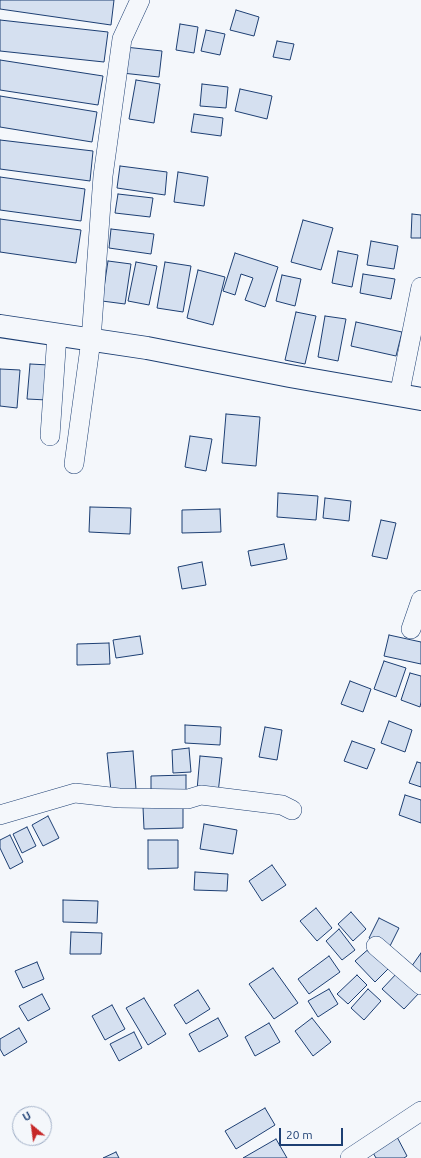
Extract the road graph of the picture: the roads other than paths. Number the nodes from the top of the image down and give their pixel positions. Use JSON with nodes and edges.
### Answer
{"nodes":[{"id":1,"x":140,"y":0,"type":"edge"},
{"id":2,"x":421,"y":287,"type":"edge"},
{"id":3,"x":0,"y":326,"type":"edge"},
{"id":4,"x":57,"y":334,"type":"junction"},
{"id":5,"x":91,"y":340,"type":"junction"},
{"id":6,"x":409,"y":397,"type":"edge"},
{"id":7,"x":50,"y":436,"type":"dead end"},
{"id":8,"x":74,"y":464,"type":"dead end"},
{"id":9,"x":421,"y":600,"type":"edge"},
{"id":10,"x":411,"y":629,"type":"dead end"},
{"id":11,"x":292,"y":810,"type":"dead end"},
{"id":12,"x":0,"y":815,"type":"edge"},
{"id":13,"x":376,"y":946,"type":"dead end"},
{"id":14,"x":421,"y":985,"type":"edge"},
{"id":15,"x":421,"y":1111,"type":"edge"},
{"id":16,"x":370,"y":1153,"type":"edge"},
{"id":17,"x":350,"y":1158,"type":"edge"}],
"edges":[{"from":1,"to":5,"type":"street"},
{"from":2,"to":6,"type":"street"},
{"from":3,"to":4,"type":"street"},
{"from":4,"to":5,"type":"street"},
{"from":4,"to":7,"type":"street"},
{"from":5,"to":6,"type":"street"},
{"from":5,"to":8,"type":"street"},
{"from":9,"to":10,"type":"street"},
{"from":11,"to":12,"type":"street"},
{"from":13,"to":14,"type":"street"},
{"from":15,"to":16,"type":"street"},
{"from":16,"to":17,"type":"street"}]}
